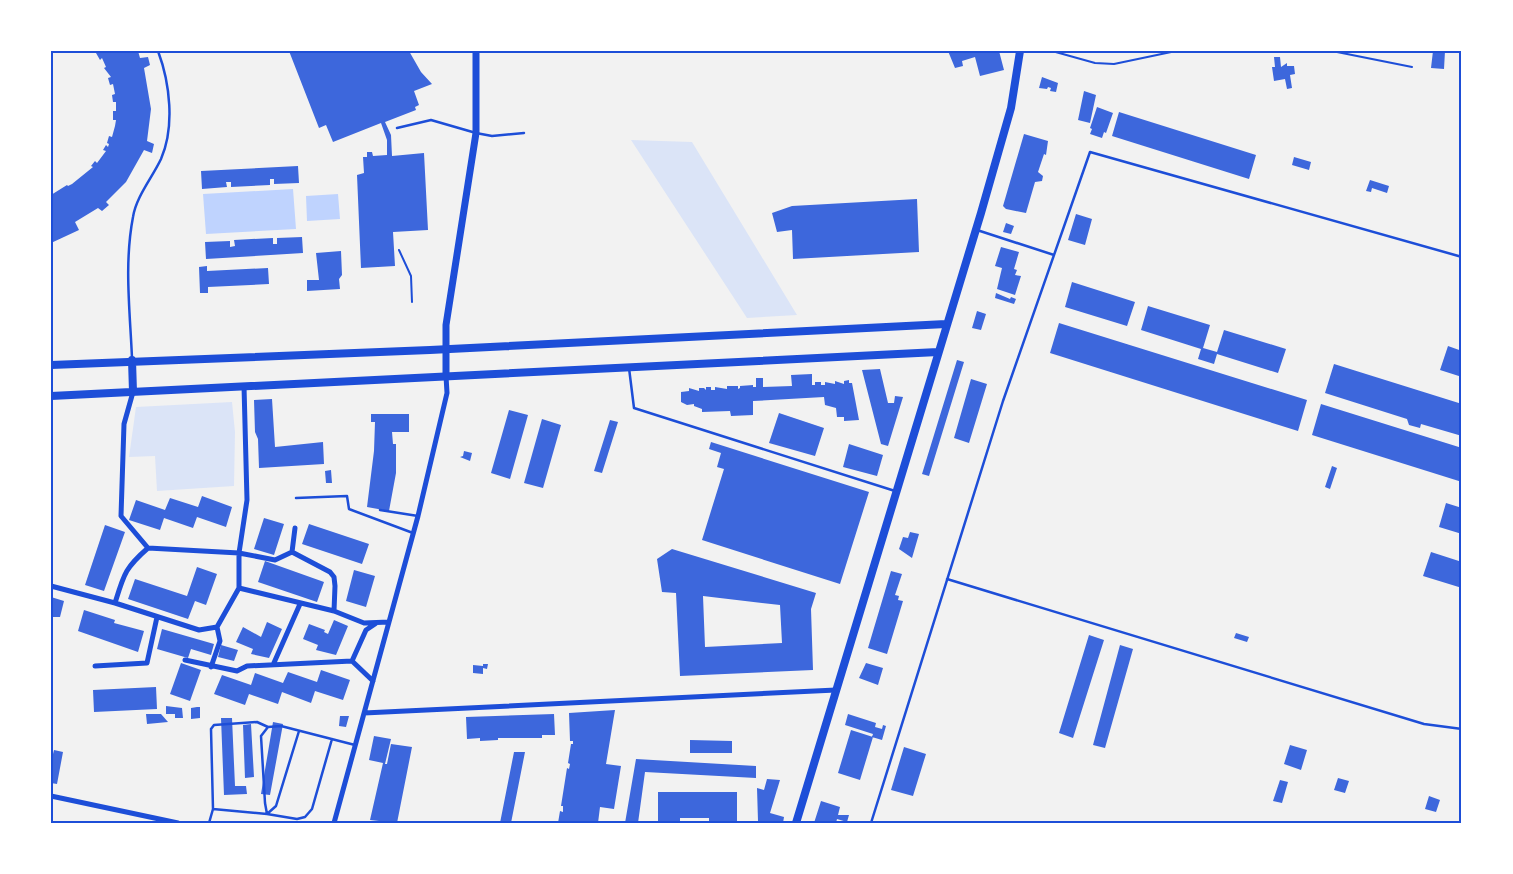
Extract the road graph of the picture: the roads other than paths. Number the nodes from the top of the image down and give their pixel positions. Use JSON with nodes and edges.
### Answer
{"nodes":[{"id":1,"x":158,"y":51,"type":"edge"},
{"id":2,"x":476,"y":51,"type":"edge"},
{"id":3,"x":1020,"y":51,"type":"edge"},
{"id":4,"x":397,"y":128,"type":"dead end"},
{"id":5,"x":476,"y":133,"type":"junction"},
{"id":6,"x":524,"y":133,"type":"dead end"},
{"id":7,"x":976,"y":230,"type":"junction"},
{"id":8,"x":1054,"y":255,"type":"junction"},
{"id":9,"x":1462,"y":257,"type":"edge"},
{"id":10,"x":946,"y":324,"type":"junction"},
{"id":11,"x":446,"y":348,"type":"junction"},
{"id":12,"x":938,"y":352,"type":"junction"},
{"id":13,"x":132,"y":360,"type":"junction"},
{"id":14,"x":51,"y":365,"type":"edge"},
{"id":15,"x":629,"y":366,"type":"junction"},
{"id":16,"x":446,"y":376,"type":"junction"},
{"id":17,"x":244,"y":386,"type":"junction"},
{"id":18,"x":133,"y":392,"type":"junction"},
{"id":19,"x":51,"y":396,"type":"edge"},
{"id":20,"x":896,"y":491,"type":"junction"},
{"id":21,"x":296,"y":498,"type":"dead end"},
{"id":22,"x":380,"y":510,"type":"dead end"},
{"id":23,"x":418,"y":516,"type":"junction"},
{"id":24,"x":294,"y":528,"type":"dead end"},
{"id":25,"x":413,"y":533,"type":"junction"},
{"id":26,"x":148,"y":548,"type":"junction"},
{"id":27,"x":292,"y":552,"type":"junction"},
{"id":28,"x":240,"y":553,"type":"junction"},
{"id":29,"x":947,"y":579,"type":"junction"},
{"id":30,"x":51,"y":586,"type":"edge"},
{"id":31,"x":238,"y":588,"type":"junction"},
{"id":32,"x":115,"y":603,"type":"junction"},
{"id":33,"x":300,"y":604,"type":"junction"},
{"id":34,"x":334,"y":611,"type":"junction"},
{"id":35,"x":157,"y":617,"type":"junction"},
{"id":36,"x":389,"y":622,"type":"junction"},
{"id":37,"x":375,"y":624,"type":"junction"},
{"id":38,"x":217,"y":627,"type":"junction"},
{"id":39,"x":185,"y":660,"type":"dead end"},
{"id":40,"x":352,"y":661,"type":"junction"},
{"id":41,"x":273,"y":665,"type":"junction"},
{"id":42,"x":94,"y":666,"type":"dead end"},
{"id":43,"x":211,"y":667,"type":"junction"},
{"id":44,"x":373,"y":681,"type":"junction"},
{"id":45,"x":836,"y":690,"type":"junction"},
{"id":46,"x":364,"y":713,"type":"junction"},
{"id":47,"x":268,"y":727,"type":"junction"},
{"id":48,"x":1462,"y":729,"type":"edge"},
{"id":49,"x":299,"y":731,"type":"junction"},
{"id":50,"x":332,"y":739,"type":"junction"},
{"id":51,"x":356,"y":745,"type":"junction"},
{"id":52,"x":51,"y":796,"type":"edge"},
{"id":53,"x":213,"y":809,"type":"junction"},
{"id":54,"x":268,"y":814,"type":"junction"},
{"id":55,"x":178,"y":823,"type":"edge"},
{"id":56,"x":209,"y":823,"type":"edge"},
{"id":57,"x":334,"y":823,"type":"edge"},
{"id":58,"x":796,"y":823,"type":"edge"},
{"id":59,"x":871,"y":823,"type":"edge"}],
"edges":[{"from":1,"to":13,"type":"lane"},
{"from":2,"to":5,"type":"street"},
{"from":3,"to":7,"type":"main road"},
{"from":4,"to":5,"type":"lane"},
{"from":5,"to":6,"type":"lane"},
{"from":5,"to":11,"type":"street"},
{"from":7,"to":8,"type":"lane"},
{"from":7,"to":10,"type":"main road"},
{"from":8,"to":9,"type":"lane"},
{"from":8,"to":29,"type":"lane"},
{"from":10,"to":11,"type":"main road"},
{"from":10,"to":12,"type":"main road"},
{"from":11,"to":13,"type":"main road"},
{"from":11,"to":16,"type":"street"},
{"from":12,"to":15,"type":"main road"},
{"from":12,"to":20,"type":"main road"},
{"from":13,"to":14,"type":"main road"},
{"from":13,"to":18,"type":"main road"},
{"from":15,"to":16,"type":"main road"},
{"from":15,"to":20,"type":"lane"},
{"from":16,"to":17,"type":"main road"},
{"from":16,"to":23,"type":"street"},
{"from":17,"to":18,"type":"main road"},
{"from":17,"to":28,"type":"street"},
{"from":18,"to":19,"type":"main road"},
{"from":18,"to":26,"type":"street"},
{"from":20,"to":45,"type":"main road"},
{"from":21,"to":25,"type":"lane"},
{"from":22,"to":23,"type":"lane"},
{"from":23,"to":25,"type":"street"},
{"from":24,"to":27,"type":"street"},
{"from":25,"to":36,"type":"street"},
{"from":26,"to":28,"type":"street"},
{"from":26,"to":32,"type":"street"},
{"from":27,"to":28,"type":"street"},
{"from":27,"to":34,"type":"street"},
{"from":28,"to":31,"type":"street"},
{"from":29,"to":48,"type":"lane"},
{"from":29,"to":59,"type":"lane"},
{"from":30,"to":32,"type":"street"},
{"from":31,"to":33,"type":"street"},
{"from":31,"to":38,"type":"street"},
{"from":32,"to":35,"type":"street"},
{"from":33,"to":34,"type":"street"},
{"from":33,"to":41,"type":"street"},
{"from":34,"to":37,"type":"street"},
{"from":35,"to":38,"type":"street"},
{"from":35,"to":42,"type":"street"},
{"from":36,"to":37,"type":"street"},
{"from":36,"to":44,"type":"street"},
{"from":37,"to":40,"type":"street"},
{"from":38,"to":43,"type":"street"},
{"from":39,"to":43,"type":"street"},
{"from":40,"to":41,"type":"street"},
{"from":40,"to":44,"type":"street"},
{"from":41,"to":43,"type":"street"},
{"from":44,"to":46,"type":"street"},
{"from":45,"to":46,"type":"street"},
{"from":45,"to":58,"type":"main road"},
{"from":46,"to":51,"type":"street"},
{"from":47,"to":49,"type":"lane"},
{"from":47,"to":53,"type":"lane"},
{"from":47,"to":54,"type":"lane"},
{"from":49,"to":50,"type":"lane"},
{"from":49,"to":54,"type":"lane"},
{"from":50,"to":51,"type":"lane"},
{"from":50,"to":54,"type":"lane"},
{"from":51,"to":57,"type":"street"},
{"from":52,"to":55,"type":"street"},
{"from":53,"to":54,"type":"lane"},
{"from":53,"to":56,"type":"lane"}]}
